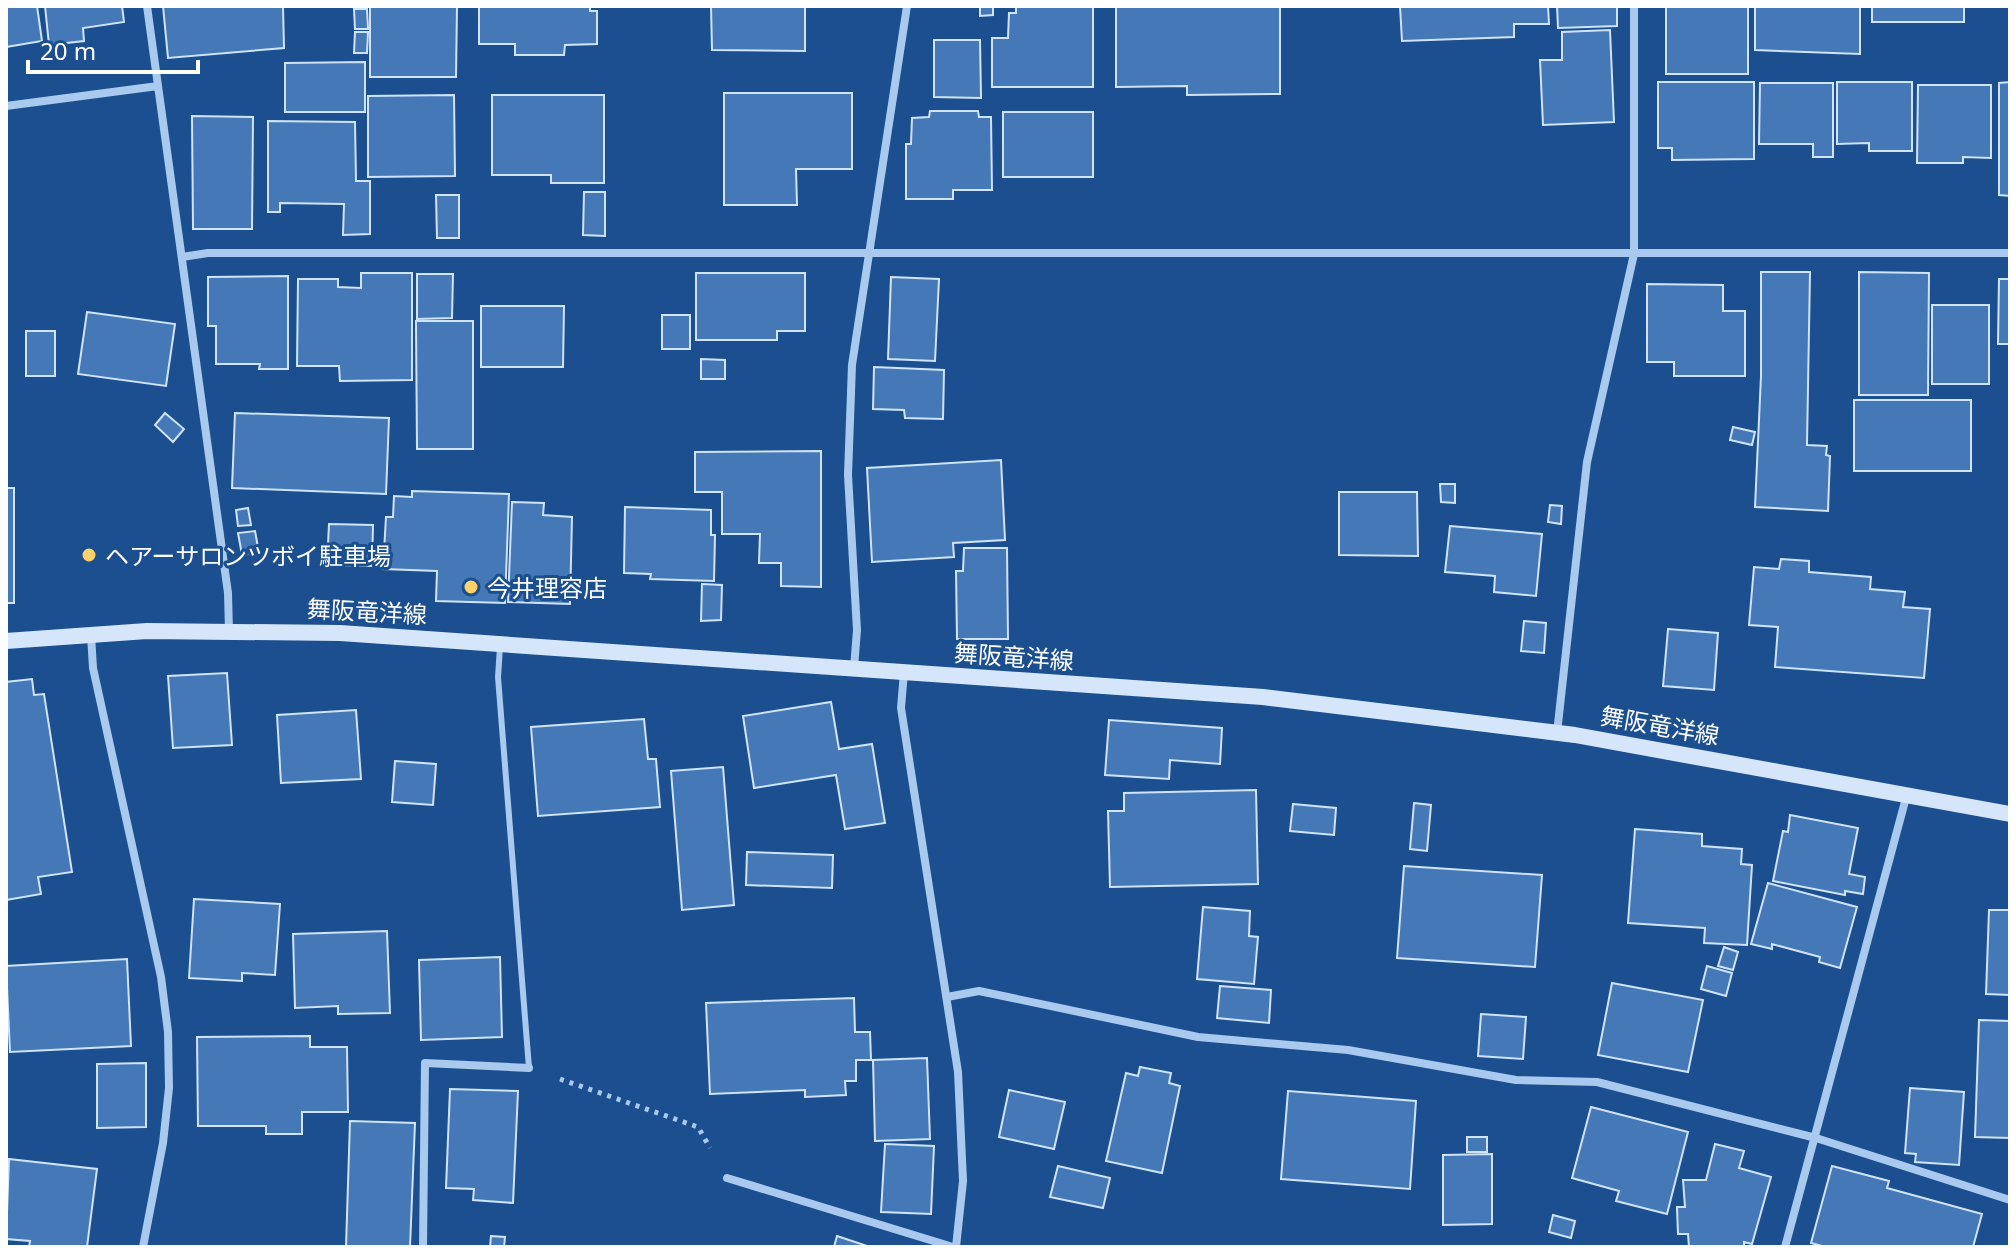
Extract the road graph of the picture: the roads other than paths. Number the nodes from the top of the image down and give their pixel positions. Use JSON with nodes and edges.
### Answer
{"nodes":[{"id":1,"x":147,"y":6,"type":"edge"},
{"id":2,"x":907,"y":6,"type":"edge"},
{"id":3,"x":1634,"y":6,"type":"edge"},
{"id":4,"x":158,"y":86,"type":"junction"},
{"id":5,"x":6,"y":106,"type":"edge"},
{"id":6,"x":2010,"y":253,"type":"edge"},
{"id":7,"x":869,"y":254,"type":"junction"},
{"id":8,"x":1634,"y":254,"type":"junction"},
{"id":9,"x":182,"y":257,"type":"junction"},
{"id":10,"x":229,"y":631,"type":"junction"},
{"id":11,"x":91,"y":634,"type":"junction"},
{"id":12,"x":6,"y":641,"type":"edge"},
{"id":13,"x":500,"y":643,"type":"junction"},
{"id":14,"x":854,"y":668,"type":"junction"},
{"id":15,"x":904,"y":672,"type":"junction"},
{"id":16,"x":1557,"y":733,"type":"junction"},
{"id":17,"x":1907,"y":794,"type":"junction"},
{"id":18,"x":2010,"y":814,"type":"edge"},
{"id":19,"x":947,"y":997,"type":"junction"},
{"id":20,"x":529,"y":1068,"type":"joint"},
{"id":21,"x":1816,"y":1138,"type":"junction"},
{"id":22,"x":727,"y":1178,"type":"road end"},
{"id":23,"x":2010,"y":1200,"type":"edge"},
{"id":24,"x":143,"y":1247,"type":"edge"},
{"id":25,"x":423,"y":1247,"type":"edge"},
{"id":26,"x":955,"y":1247,"type":"edge"},
{"id":27,"x":1785,"y":1247,"type":"edge"}],
"edges":[{"from":1,"to":4,"type":"street"},
{"from":2,"to":7,"type":"street"},
{"from":3,"to":8,"type":"street"},
{"from":4,"to":5,"type":"street"},
{"from":4,"to":9,"type":"street"},
{"from":6,"to":8,"type":"street"},
{"from":7,"to":8,"type":"street"},
{"from":7,"to":9,"type":"street"},
{"from":7,"to":14,"type":"street"},
{"from":8,"to":16,"type":"street"},
{"from":9,"to":10,"type":"street"},
{"from":10,"to":11,"type":"main road","name":"舞阪竜洋線"},
{"from":10,"to":13,"type":"main road","name":"舞阪竜洋線"},
{"from":11,"to":12,"type":"main road","name":"舞阪竜洋線"},
{"from":11,"to":24,"type":"street"},
{"from":13,"to":14,"type":"main road","name":"舞阪竜洋線"},
{"from":13,"to":20,"type":"lane"},
{"from":14,"to":15,"type":"main road","name":"舞阪竜洋線"},
{"from":15,"to":16,"type":"main road","name":"舞阪竜洋線"},
{"from":15,"to":19,"type":"street"},
{"from":16,"to":17,"type":"main road","name":"舞阪竜洋線"},
{"from":17,"to":18,"type":"main road","name":"舞阪竜洋線"},
{"from":17,"to":21,"type":"street"},
{"from":19,"to":21,"type":"street"},
{"from":19,"to":26,"type":"street"},
{"from":20,"to":25,"type":"street"},
{"from":21,"to":23,"type":"street"},
{"from":21,"to":27,"type":"street"},
{"from":22,"to":26,"type":"street"}]}
